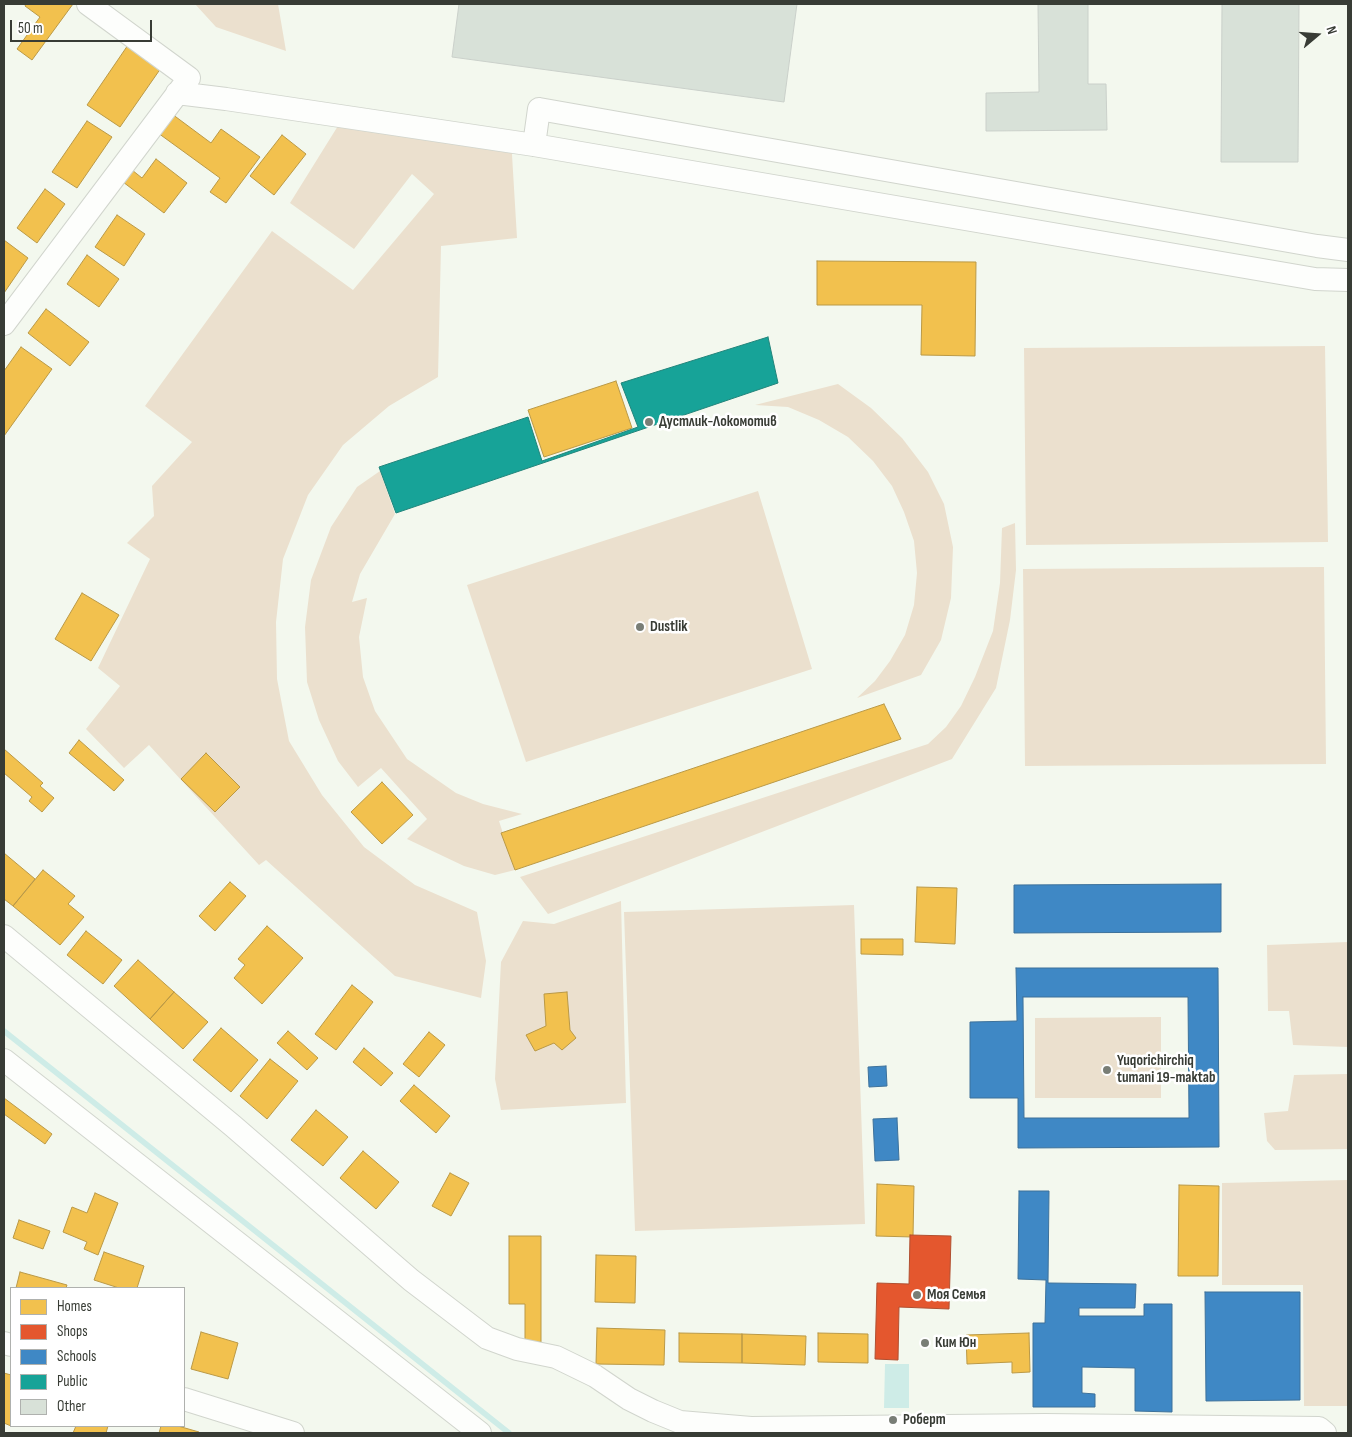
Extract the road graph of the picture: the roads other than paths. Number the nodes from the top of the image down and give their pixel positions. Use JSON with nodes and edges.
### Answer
{"nodes":[{"id":1,"x":88,"y":4,"type":"edge"},
{"id":2,"x":177,"y":94,"type":"junction"},
{"id":3,"x":534,"y":144,"type":"junction"},
{"id":4,"x":953,"y":182,"type":"junction"},
{"id":5,"x":949,"y":215,"type":"junction"},
{"id":6,"x":1183,"y":222,"type":"junction"},
{"id":7,"x":1317,"y":246,"type":"junction"},
{"id":8,"x":1348,"y":250,"type":"edge"},
{"id":9,"x":1178,"y":254,"type":"junction"},
{"id":10,"x":1315,"y":279,"type":"junction"},
{"id":11,"x":1348,"y":280,"type":"edge"},
{"id":12,"x":4,"y":324,"type":"edge"},
{"id":13,"x":4,"y":936,"type":"edge"},
{"id":14,"x":4,"y":1060,"type":"edge"},
{"id":15,"x":185,"y":1399,"type":"edge"},
{"id":16,"x":293,"y":1433,"type":"edge"},
{"id":17,"x":480,"y":1433,"type":"edge"},
{"id":18,"x":1325,"y":1433,"type":"edge"}],
"edges":[{"from":1,"to":2,"type":"street"},
{"from":2,"to":3,"type":"street"},
{"from":2,"to":12,"type":"street"},
{"from":3,"to":4,"type":"street"},
{"from":3,"to":5,"type":"street"},
{"from":4,"to":5,"type":"street"},
{"from":4,"to":6,"type":"street"},
{"from":5,"to":9,"type":"street"},
{"from":6,"to":7,"type":"street"},
{"from":6,"to":9,"type":"street"},
{"from":7,"to":8,"type":"street"},
{"from":7,"to":10,"type":"street"},
{"from":9,"to":10,"type":"street"},
{"from":10,"to":11,"type":"street"},
{"from":13,"to":18,"type":"street"},
{"from":14,"to":17,"type":"street"},
{"from":15,"to":16,"type":"street"}]}
